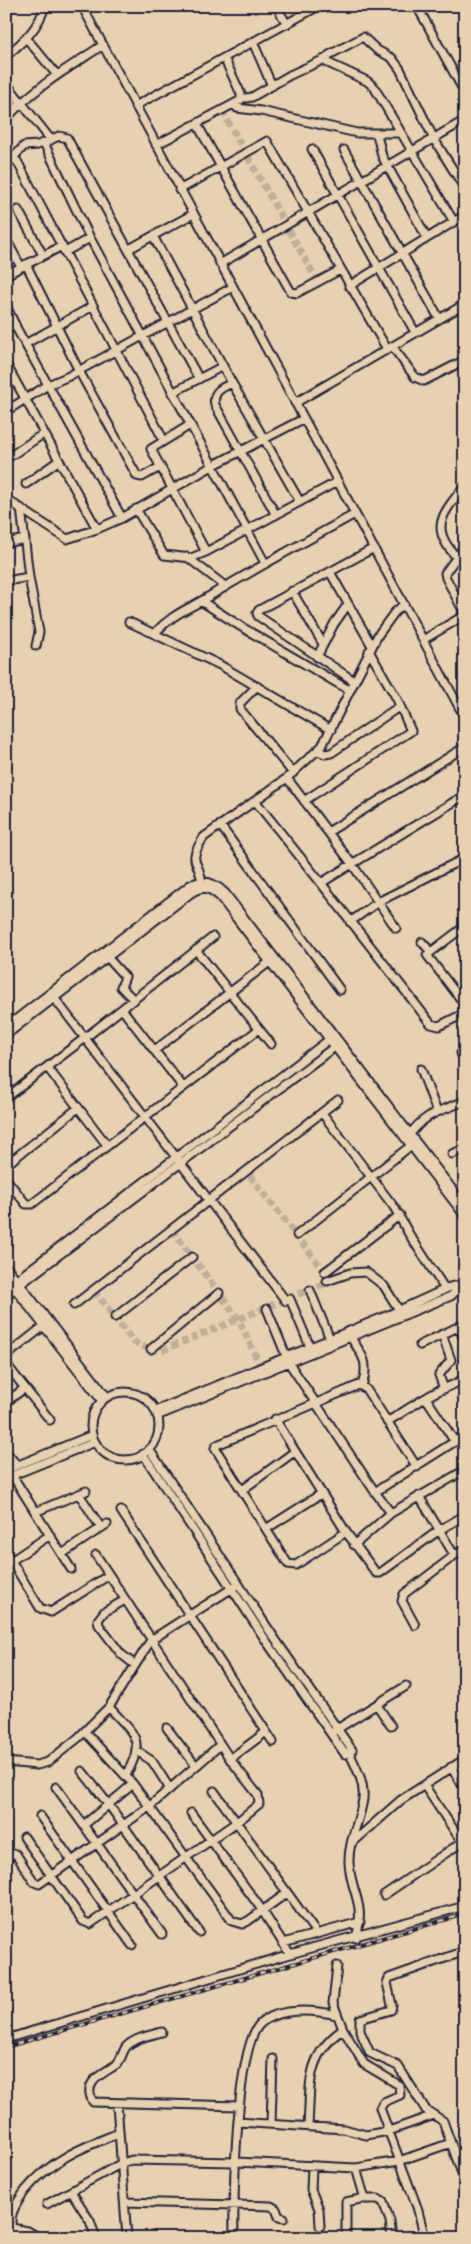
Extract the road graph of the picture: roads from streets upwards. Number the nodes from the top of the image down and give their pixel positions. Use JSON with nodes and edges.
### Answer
{"nodes":[{"id":1,"x":45,"y":6,"type":"edge"},
{"id":2,"x":82,"y":6,"type":"edge"},
{"id":3,"x":276,"y":6,"type":"edge"},
{"id":4,"x":319,"y":6,"type":"edge"},
{"id":5,"x":416,"y":6,"type":"edge"},
{"id":6,"x":287,"y":24,"type":"junction"},
{"id":7,"x":27,"y":39,"type":"junction"},
{"id":8,"x":253,"y":42,"type":"junction"},
{"id":9,"x":104,"y":45,"type":"junction"},
{"id":10,"x":6,"y":56,"type":"edge"},
{"id":11,"x":224,"y":58,"type":"junction"},
{"id":12,"x":326,"y":58,"type":"junction"},
{"id":13,"x":57,"y":75,"type":"junction"},
{"id":14,"x":6,"y":83,"type":"edge"},
{"id":15,"x":272,"y":86,"type":"junction"},
{"id":16,"x":465,"y":93,"type":"edge"},
{"id":17,"x":246,"y":98,"type":"dead end"},
{"id":18,"x":22,"y":103,"type":"junction"},
{"id":19,"x":235,"y":104,"type":"junction"},
{"id":20,"x":135,"y":106,"type":"junction"},
{"id":21,"x":6,"y":119,"type":"edge"},
{"id":22,"x":465,"y":120,"type":"edge"},
{"id":23,"x":197,"y":124,"type":"junction"},
{"id":24,"x":401,"y":133,"type":"junction"},
{"id":25,"x":377,"y":134,"type":"junction"},
{"id":26,"x":434,"y":139,"type":"junction"},
{"id":27,"x":47,"y":142,"type":"junction"},
{"id":28,"x":156,"y":145,"type":"junction"},
{"id":29,"x":312,"y":149,"type":"dead end"},
{"id":30,"x":344,"y":150,"type":"dead end"},
{"id":31,"x":412,"y":152,"type":"junction"},
{"id":32,"x":13,"y":158,"type":"junction"},
{"id":33,"x":6,"y":163,"type":"edge"},
{"id":34,"x":388,"y":166,"type":"junction"},
{"id":35,"x":219,"y":167,"type":"junction"},
{"id":36,"x":361,"y":179,"type":"junction"},
{"id":37,"x":465,"y":189,"type":"edge"},
{"id":38,"x":180,"y":190,"type":"junction"},
{"id":39,"x":337,"y":193,"type":"junction"},
{"id":40,"x":18,"y":210,"type":"dead end"},
{"id":41,"x":308,"y":212,"type":"junction"},
{"id":42,"x":193,"y":214,"type":"junction"},
{"id":43,"x":465,"y":215,"type":"edge"},
{"id":44,"x":454,"y":222,"type":"junction"},
{"id":45,"x":152,"y":236,"type":"junction"},
{"id":46,"x":90,"y":238,"type":"junction"},
{"id":47,"x":427,"y":238,"type":"junction"},
{"id":48,"x":6,"y":239,"type":"edge"},
{"id":49,"x":261,"y":240,"type":"junction"},
{"id":50,"x":63,"y":249,"type":"junction"},
{"id":51,"x":129,"y":249,"type":"junction"},
{"id":52,"x":401,"y":254,"type":"junction"},
{"id":53,"x":43,"y":255,"type":"junction"},
{"id":54,"x":220,"y":264,"type":"junction"},
{"id":55,"x":24,"y":265,"type":"junction"},
{"id":56,"x":379,"y":268,"type":"junction"},
{"id":57,"x":340,"y":270,"type":"junction"},
{"id":58,"x":6,"y":275,"type":"edge"},
{"id":59,"x":349,"y":286,"type":"junction"},
{"id":60,"x":233,"y":287,"type":"junction"},
{"id":61,"x":465,"y":304,"type":"edge"},
{"id":62,"x":6,"y":306,"type":"edge"},
{"id":63,"x":93,"y":306,"type":"junction"},
{"id":64,"x":193,"y":309,"type":"junction"},
{"id":65,"x":439,"y":318,"type":"junction"},
{"id":66,"x":167,"y":323,"type":"junction"},
{"id":67,"x":15,"y":324,"type":"junction"},
{"id":68,"x":57,"y":326,"type":"junction"},
{"id":69,"x":6,"y":329,"type":"edge"},
{"id":70,"x":415,"y":332,"type":"junction"},
{"id":71,"x":142,"y":337,"type":"junction"},
{"id":72,"x":25,"y":344,"type":"junction"},
{"id":73,"x":389,"y":347,"type":"junction"},
{"id":74,"x":117,"y":351,"type":"junction"},
{"id":75,"x":464,"y":362,"type":"edge"},
{"id":76,"x":6,"y":364,"type":"edge"},
{"id":77,"x":223,"y":366,"type":"junction"},
{"id":78,"x":80,"y":370,"type":"junction"},
{"id":79,"x":199,"y":378,"type":"junction"},
{"id":80,"x":232,"y":382,"type":"junction"},
{"id":81,"x":48,"y":385,"type":"junction"},
{"id":82,"x":172,"y":393,"type":"junction"},
{"id":83,"x":26,"y":399,"type":"junction"},
{"id":84,"x":295,"y":403,"type":"junction"},
{"id":85,"x":6,"y":411,"type":"edge"},
{"id":86,"x":304,"y":419,"type":"junction"},
{"id":87,"x":190,"y":425,"type":"junction"},
{"id":88,"x":44,"y":434,"type":"junction"},
{"id":89,"x":163,"y":439,"type":"junction"},
{"id":90,"x":266,"y":439,"type":"junction"},
{"id":91,"x":240,"y":452,"type":"junction"},
{"id":92,"x":6,"y":459,"type":"edge"},
{"id":93,"x":58,"y":461,"type":"junction"},
{"id":94,"x":214,"y":466,"type":"junction"},
{"id":95,"x":160,"y":467,"type":"junction"},
{"id":96,"x":337,"y":482,"type":"junction"},
{"id":97,"x":26,"y":484,"type":"dead end"},
{"id":98,"x":465,"y":486,"type":"edge"},
{"id":99,"x":172,"y":489,"type":"junction"},
{"id":100,"x":6,"y":498,"type":"edge"},
{"id":101,"x":300,"y":502,"type":"junction"},
{"id":102,"x":21,"y":508,"type":"junction"},
{"id":103,"x":136,"y":509,"type":"junction"},
{"id":104,"x":355,"y":514,"type":"junction"},
{"id":105,"x":276,"y":515,"type":"junction"},
{"id":106,"x":122,"y":518,"type":"junction"},
{"id":107,"x":94,"y":530,"type":"junction"},
{"id":108,"x":249,"y":530,"type":"junction"},
{"id":109,"x":25,"y":539,"type":"junction"},
{"id":110,"x":6,"y":543,"type":"edge"},
{"id":111,"x":465,"y":546,"type":"edge"},
{"id":112,"x":374,"y":548,"type":"junction"},
{"id":113,"x":206,"y":552,"type":"junction"},
{"id":114,"x":187,"y":557,"type":"junction"},
{"id":115,"x":456,"y":557,"type":"junction"},
{"id":116,"x":266,"y":563,"type":"junction"},
{"id":117,"x":465,"y":566,"type":"edge"},
{"id":118,"x":330,"y":572,"type":"junction"},
{"id":119,"x":29,"y":577,"type":"junction"},
{"id":120,"x":6,"y":581,"type":"edge"},
{"id":121,"x":221,"y":589,"type":"junction"},
{"id":122,"x":292,"y":591,"type":"junction"},
{"id":123,"x":202,"y":601,"type":"junction"},
{"id":124,"x":348,"y":604,"type":"junction"},
{"id":125,"x":404,"y":604,"type":"junction"},
{"id":126,"x":465,"y":615,"type":"edge"},
{"id":127,"x":129,"y":622,"type":"dead end"},
{"id":128,"x":154,"y":633,"type":"junction"},
{"id":129,"x":423,"y":640,"type":"junction"},
{"id":130,"x":323,"y":644,"type":"junction"},
{"id":131,"x":36,"y":646,"type":"dead end"},
{"id":132,"x":371,"y":648,"type":"junction"},
{"id":133,"x":317,"y":656,"type":"junction"},
{"id":134,"x":354,"y":681,"type":"junction"},
{"id":135,"x":257,"y":686,"type":"junction"},
{"id":136,"x":349,"y":690,"type":"junction"},
{"id":137,"x":400,"y":706,"type":"junction"},
{"id":138,"x":465,"y":718,"type":"edge"},
{"id":139,"x":331,"y":730,"type":"junction"},
{"id":140,"x":465,"y":747,"type":"edge"},
{"id":141,"x":318,"y":751,"type":"junction"},
{"id":142,"x":290,"y":776,"type":"junction"},
{"id":143,"x":465,"y":795,"type":"edge"},
{"id":144,"x":304,"y":801,"type":"junction"},
{"id":145,"x":256,"y":802,"type":"junction"},
{"id":146,"x":220,"y":825,"type":"junction"},
{"id":147,"x":328,"y":832,"type":"junction"},
{"id":148,"x":465,"y":858,"type":"edge"},
{"id":149,"x":352,"y":864,"type":"junction"},
{"id":150,"x":202,"y":884,"type":"junction"},
{"id":151,"x":321,"y":884,"type":"junction"},
{"id":152,"x":378,"y":902,"type":"junction"},
{"id":153,"x":350,"y":922,"type":"junction"},
{"id":154,"x":465,"y":926,"type":"edge"},
{"id":155,"x":396,"y":928,"type":"dead end"},
{"id":156,"x":213,"y":937,"type":"dead end"},
{"id":157,"x":422,"y":942,"type":"dead end"},
{"id":158,"x":196,"y":950,"type":"junction"},
{"id":159,"x":431,"y":952,"type":"junction"},
{"id":160,"x":107,"y":957,"type":"junction"},
{"id":161,"x":272,"y":960,"type":"junction"},
{"id":162,"x":340,"y":990,"type":"dead end"},
{"id":163,"x":230,"y":993,"type":"junction"},
{"id":164,"x":52,"y":995,"type":"junction"},
{"id":165,"x":134,"y":1000,"type":"junction"},
{"id":166,"x":465,"y":1005,"type":"edge"},
{"id":167,"x":122,"y":1009,"type":"junction"},
{"id":168,"x":465,"y":1013,"type":"edge"},
{"id":169,"x":6,"y":1027,"type":"edge"},
{"id":170,"x":258,"y":1029,"type":"junction"},
{"id":171,"x":6,"y":1035,"type":"edge"},
{"id":172,"x":85,"y":1038,"type":"junction"},
{"id":173,"x":331,"y":1038,"type":"junction"},
{"id":174,"x":271,"y":1044,"type":"dead end"},
{"id":175,"x":337,"y":1045,"type":"junction"},
{"id":176,"x":155,"y":1050,"type":"junction"},
{"id":177,"x":461,"y":1053,"type":"dead end"},
{"id":178,"x":465,"y":1063,"type":"edge"},
{"id":179,"x":47,"y":1067,"type":"junction"},
{"id":180,"x":421,"y":1069,"type":"dead end"},
{"id":181,"x":183,"y":1087,"type":"junction"},
{"id":182,"x":6,"y":1098,"type":"edge"},
{"id":183,"x":338,"y":1100,"type":"dead end"},
{"id":184,"x":465,"y":1101,"type":"edge"},
{"id":185,"x":78,"y":1108,"type":"junction"},
{"id":186,"x":438,"y":1112,"type":"junction"},
{"id":187,"x":322,"y":1113,"type":"junction"},
{"id":188,"x":145,"y":1118,"type":"junction"},
{"id":189,"x":411,"y":1140,"type":"junction"},
{"id":190,"x":108,"y":1145,"type":"junction"},
{"id":191,"x":465,"y":1149,"type":"edge"},
{"id":192,"x":452,"y":1154,"type":"dead end"},
{"id":193,"x":178,"y":1160,"type":"junction"},
{"id":194,"x":6,"y":1165,"type":"edge"},
{"id":195,"x":372,"y":1176,"type":"junction"},
{"id":196,"x":6,"y":1179,"type":"edge"},
{"id":197,"x":210,"y":1202,"type":"junction"},
{"id":198,"x":465,"y":1206,"type":"edge"},
{"id":199,"x":400,"y":1216,"type":"junction"},
{"id":200,"x":465,"y":1216,"type":"edge"},
{"id":201,"x":297,"y":1235,"type":"dead end"},
{"id":202,"x":192,"y":1257,"type":"dead end"},
{"id":203,"x":6,"y":1266,"type":"edge"},
{"id":204,"x":325,"y":1272,"type":"dead end"},
{"id":205,"x":6,"y":1276,"type":"edge"},
{"id":206,"x":328,"y":1281,"type":"dead end"},
{"id":207,"x":14,"y":1285,"type":"edge"},
{"id":208,"x":463,"y":1285,"type":"edge"},
{"id":209,"x":445,"y":1289,"type":"junction"},
{"id":210,"x":310,"y":1290,"type":"dead end"},
{"id":211,"x":219,"y":1293,"type":"dead end"},
{"id":212,"x":6,"y":1295,"type":"edge"},
{"id":213,"x":74,"y":1305,"type":"dead end"},
{"id":214,"x":267,"y":1309,"type":"dead end"},
{"id":215,"x":399,"y":1310,"type":"junction"},
{"id":216,"x":115,"y":1317,"type":"dead end"},
{"id":217,"x":462,"y":1325,"type":"edge"},
{"id":218,"x":44,"y":1326,"type":"junction"},
{"id":219,"x":442,"y":1334,"type":"junction"},
{"id":220,"x":351,"y":1338,"type":"junction"},
{"id":221,"x":330,"y":1339,"type":"junction"},
{"id":222,"x":465,"y":1341,"type":"edge"},
{"id":223,"x":420,"y":1345,"type":"dead end"},
{"id":224,"x":310,"y":1347,"type":"junction"},
{"id":225,"x":152,"y":1349,"type":"dead end"},
{"id":226,"x":6,"y":1356,"type":"edge"},
{"id":227,"x":288,"y":1360,"type":"junction"},
{"id":228,"x":6,"y":1364,"type":"edge"},
{"id":229,"x":465,"y":1378,"type":"edge"},
{"id":230,"x":362,"y":1386,"type":"junction"},
{"id":231,"x":25,"y":1388,"type":"junction"},
{"id":232,"x":444,"y":1389,"type":"junction"},
{"id":233,"x":426,"y":1398,"type":"junction"},
{"id":234,"x":104,"y":1399,"type":"junction"},
{"id":235,"x":6,"y":1402,"type":"edge"},
{"id":236,"x":315,"y":1403,"type":"junction"},
{"id":237,"x":156,"y":1414,"type":"junction"},
{"id":238,"x":275,"y":1419,"type":"junction"},
{"id":239,"x":50,"y":1420,"type":"dead end"},
{"id":240,"x":387,"y":1422,"type":"junction"},
{"id":241,"x":465,"y":1435,"type":"edge"},
{"id":242,"x":94,"y":1438,"type":"junction"},
{"id":243,"x":455,"y":1442,"type":"junction"},
{"id":244,"x":149,"y":1449,"type":"junction"},
{"id":245,"x":6,"y":1452,"type":"edge"},
{"id":246,"x":294,"y":1452,"type":"junction"},
{"id":247,"x":143,"y":1454,"type":"junction"},
{"id":248,"x":17,"y":1466,"type":"junction"},
{"id":249,"x":417,"y":1467,"type":"junction"},
{"id":250,"x":6,"y":1470,"type":"edge"},
{"id":251,"x":465,"y":1470,"type":"edge"},
{"id":252,"x":9,"y":1477,"type":"edge"},
{"id":253,"x":242,"y":1490,"type":"junction"},
{"id":254,"x":375,"y":1492,"type":"junction"},
{"id":255,"x":321,"y":1494,"type":"junction"},
{"id":256,"x":419,"y":1496,"type":"junction"},
{"id":257,"x":121,"y":1511,"type":"dead end"},
{"id":258,"x":36,"y":1512,"type":"junction"},
{"id":259,"x":391,"y":1514,"type":"junction"},
{"id":260,"x":465,"y":1515,"type":"edge"},
{"id":261,"x":266,"y":1529,"type":"junction"},
{"id":262,"x":438,"y":1531,"type":"junction"},
{"id":263,"x":346,"y":1532,"type":"junction"},
{"id":264,"x":50,"y":1535,"type":"junction"},
{"id":265,"x":354,"y":1545,"type":"junction"},
{"id":266,"x":465,"y":1549,"type":"edge"},
{"id":267,"x":6,"y":1552,"type":"edge"},
{"id":268,"x":62,"y":1554,"type":"junction"},
{"id":269,"x":455,"y":1554,"type":"junction"},
{"id":270,"x":96,"y":1555,"type":"dead end"},
{"id":271,"x":12,"y":1561,"type":"junction"},
{"id":272,"x":71,"y":1569,"type":"dead end"},
{"id":273,"x":109,"y":1576,"type":"junction"},
{"id":274,"x":239,"y":1584,"type":"junction"},
{"id":275,"x":232,"y":1589,"type":"junction"},
{"id":276,"x":124,"y":1600,"type":"junction"},
{"id":277,"x":191,"y":1616,"type":"junction"},
{"id":278,"x":415,"y":1626,"type":"dead end"},
{"id":279,"x":151,"y":1640,"type":"junction"},
{"id":280,"x":135,"y":1665,"type":"junction"},
{"id":281,"x":406,"y":1686,"type":"dead end"},
{"id":282,"x":377,"y":1705,"type":"junction"},
{"id":283,"x":108,"y":1707,"type":"junction"},
{"id":284,"x":391,"y":1726,"type":"dead end"},
{"id":285,"x":167,"y":1728,"type":"dead end"},
{"id":286,"x":334,"y":1731,"type":"junction"},
{"id":287,"x":85,"y":1732,"type":"junction"},
{"id":288,"x":266,"y":1732,"type":"junction"},
{"id":289,"x":273,"y":1742,"type":"dead end"},
{"id":290,"x":220,"y":1744,"type":"junction"},
{"id":291,"x":137,"y":1751,"type":"junction"},
{"id":292,"x":230,"y":1758,"type":"junction"},
{"id":293,"x":465,"y":1759,"type":"edge"},
{"id":294,"x":6,"y":1762,"type":"edge"},
{"id":295,"x":196,"y":1766,"type":"junction"},
{"id":296,"x":451,"y":1768,"type":"junction"},
{"id":297,"x":82,"y":1771,"type":"dead end"},
{"id":298,"x":126,"y":1775,"type":"junction"},
{"id":299,"x":133,"y":1784,"type":"junction"},
{"id":300,"x":424,"y":1785,"type":"junction"},
{"id":301,"x":56,"y":1787,"type":"dead end"},
{"id":302,"x":170,"y":1788,"type":"junction"},
{"id":303,"x":465,"y":1789,"type":"edge"},
{"id":304,"x":214,"y":1791,"type":"dead end"},
{"id":305,"x":109,"y":1805,"type":"junction"},
{"id":306,"x":149,"y":1808,"type":"junction"},
{"id":307,"x":191,"y":1813,"type":"dead end"},
{"id":308,"x":40,"y":1816,"type":"dead end"},
{"id":309,"x":237,"y":1822,"type":"junction"},
{"id":310,"x":85,"y":1824,"type":"junction"},
{"id":311,"x":124,"y":1826,"type":"junction"},
{"id":312,"x":24,"y":1837,"type":"dead end"},
{"id":313,"x":211,"y":1840,"type":"junction"},
{"id":314,"x":351,"y":1843,"type":"junction"},
{"id":315,"x":464,"y":1843,"type":"edge"},
{"id":316,"x":98,"y":1844,"type":"junction"},
{"id":317,"x":185,"y":1857,"type":"junction"},
{"id":318,"x":6,"y":1859,"type":"edge"},
{"id":319,"x":72,"y":1862,"type":"junction"},
{"id":320,"x":159,"y":1874,"type":"junction"},
{"id":321,"x":52,"y":1876,"type":"junction"},
{"id":322,"x":133,"y":1893,"type":"junction"},
{"id":323,"x":287,"y":1893,"type":"junction"},
{"id":324,"x":384,"y":1895,"type":"dead end"},
{"id":325,"x":465,"y":1906,"type":"edge"},
{"id":326,"x":262,"y":1910,"type":"junction"},
{"id":327,"x":108,"y":1911,"type":"junction"},
{"id":328,"x":360,"y":1922,"type":"junction"},
{"id":329,"x":199,"y":1932,"type":"dead end"},
{"id":330,"x":162,"y":1934,"type":"dead end"},
{"id":331,"x":317,"y":1934,"type":"junction"},
{"id":332,"x":356,"y":1938,"type":"junction"},
{"id":333,"x":283,"y":1943,"type":"junction"},
{"id":334,"x":132,"y":1945,"type":"dead end"},
{"id":335,"x":465,"y":1951,"type":"edge"},
{"id":336,"x":290,"y":1954,"type":"junction"},
{"id":337,"x":337,"y":1966,"type":"dead end"},
{"id":338,"x":336,"y":2015,"type":"junction"},
{"id":339,"x":343,"y":2030,"type":"junction"},
{"id":340,"x":162,"y":2032,"type":"dead end"},
{"id":341,"x":6,"y":2039,"type":"edge"},
{"id":342,"x":273,"y":2059,"type":"dead end"},
{"id":343,"x":117,"y":2104,"type":"junction"},
{"id":344,"x":239,"y":2106,"type":"junction"},
{"id":345,"x":434,"y":2115,"type":"junction"},
{"id":346,"x":238,"y":2122,"type":"junction"},
{"id":347,"x":271,"y":2124,"type":"junction"},
{"id":348,"x":308,"y":2126,"type":"junction"},
{"id":349,"x":389,"y":2131,"type":"junction"},
{"id":350,"x":119,"y":2132,"type":"junction"},
{"id":351,"x":451,"y":2143,"type":"junction"},
{"id":352,"x":400,"y":2160,"type":"junction"},
{"id":353,"x":236,"y":2162,"type":"junction"},
{"id":354,"x":122,"y":2163,"type":"junction"},
{"id":355,"x":312,"y":2167,"type":"junction"},
{"id":356,"x":356,"y":2168,"type":"junction"},
{"id":357,"x":465,"y":2182,"type":"edge"},
{"id":358,"x":71,"y":2190,"type":"junction"},
{"id":359,"x":365,"y":2198,"type":"junction"},
{"id":360,"x":125,"y":2202,"type":"junction"},
{"id":361,"x":47,"y":2204,"type":"dead end"},
{"id":362,"x":234,"y":2206,"type":"junction"},
{"id":363,"x":284,"y":2218,"type":"dead end"},
{"id":364,"x":320,"y":2226,"type":"dead end"},
{"id":365,"x":12,"y":2228,"type":"junction"},
{"id":366,"x":13,"y":2238,"type":"edge"},
{"id":367,"x":40,"y":2238,"type":"edge"},
{"id":368,"x":96,"y":2238,"type":"edge"},
{"id":369,"x":127,"y":2238,"type":"edge"},
{"id":370,"x":234,"y":2238,"type":"edge"},
{"id":371,"x":346,"y":2238,"type":"edge"},
{"id":372,"x":392,"y":2238,"type":"edge"},
{"id":373,"x":424,"y":2238,"type":"edge"}],
"edges":[{"from":1,"to":7,"type":"street"},
{"from":2,"to":9,"type":"street"},
{"from":3,"to":6,"type":"street"},
{"from":4,"to":6,"type":"street"},
{"from":5,"to":16,"type":"street"},
{"from":6,"to":8,"type":"street"},
{"from":7,"to":10,"type":"street"},
{"from":7,"to":13,"type":"street"},
{"from":8,"to":11,"type":"street"},
{"from":8,"to":15,"type":"street"},
{"from":9,"to":13,"type":"street"},
{"from":9,"to":20,"type":"street"},
{"from":11,"to":19,"type":"street"},
{"from":11,"to":20,"type":"street"},
{"from":12,"to":15,"type":"street"},
{"from":12,"to":24,"type":"street"},
{"from":12,"to":26,"type":"street"},
{"from":13,"to":18,"type":"street"},
{"from":14,"to":18,"type":"street"},
{"from":15,"to":17,"type":"street"},
{"from":18,"to":21,"type":"street"},
{"from":18,"to":27,"type":"street"},
{"from":19,"to":23,"type":"street"},
{"from":19,"to":25,"type":"street"},
{"from":20,"to":28,"type":"street"},
{"from":22,"to":26,"type":"street"},
{"from":23,"to":28,"type":"street"},
{"from":23,"to":35,"type":"street"},
{"from":24,"to":25,"type":"street"},
{"from":24,"to":31,"type":"street"},
{"from":25,"to":34,"type":"street"},
{"from":26,"to":31,"type":"street"},
{"from":26,"to":37,"type":"street"},
{"from":27,"to":32,"type":"street"},
{"from":27,"to":46,"type":"street"},
{"from":27,"to":51,"type":"street"},
{"from":28,"to":38,"type":"street"},
{"from":29,"to":39,"type":"street"},
{"from":30,"to":36,"type":"street"},
{"from":31,"to":34,"type":"street"},
{"from":31,"to":44,"type":"street"},
{"from":32,"to":33,"type":"street"},
{"from":32,"to":50,"type":"street"},
{"from":34,"to":36,"type":"street"},
{"from":34,"to":47,"type":"street"},
{"from":35,"to":38,"type":"street"},
{"from":35,"to":41,"type":"street"},
{"from":35,"to":49,"type":"street"},
{"from":36,"to":39,"type":"street"},
{"from":36,"to":52,"type":"street"},
{"from":38,"to":42,"type":"street"},
{"from":39,"to":41,"type":"street"},
{"from":39,"to":56,"type":"street"},
{"from":40,"to":53,"type":"street"},
{"from":41,"to":49,"type":"street"},
{"from":41,"to":57,"type":"street"},
{"from":42,"to":45,"type":"street"},
{"from":42,"to":54,"type":"street"},
{"from":43,"to":44,"type":"street"},
{"from":44,"to":47,"type":"street"},
{"from":45,"to":51,"type":"street"},
{"from":45,"to":64,"type":"street"},
{"from":46,"to":50,"type":"street"},
{"from":46,"to":71,"type":"street"},
{"from":47,"to":52,"type":"street"},
{"from":48,"to":55,"type":"street"},
{"from":49,"to":54,"type":"street"},
{"from":49,"to":57,"type":"street"},
{"from":50,"to":53,"type":"street"},
{"from":50,"to":63,"type":"street"},
{"from":51,"to":66,"type":"street"},
{"from":52,"to":56,"type":"street"},
{"from":52,"to":65,"type":"street"},
{"from":53,"to":55,"type":"street"},
{"from":54,"to":60,"type":"street"},
{"from":55,"to":58,"type":"street"},
{"from":55,"to":68,"type":"street"},
{"from":56,"to":59,"type":"street"},
{"from":56,"to":70,"type":"street"},
{"from":57,"to":59,"type":"street"},
{"from":59,"to":73,"type":"street"},
{"from":60,"to":64,"type":"street"},
{"from":60,"to":84,"type":"street"},
{"from":61,"to":65,"type":"street"},
{"from":62,"to":67,"type":"street"},
{"from":63,"to":68,"type":"street"},
{"from":63,"to":74,"type":"street"},
{"from":64,"to":66,"type":"street"},
{"from":64,"to":77,"type":"street"},
{"from":65,"to":70,"type":"street"},
{"from":66,"to":71,"type":"street"},
{"from":66,"to":79,"type":"street"},
{"from":67,"to":69,"type":"street"},
{"from":67,"to":72,"type":"street"},
{"from":68,"to":72,"type":"street"},
{"from":68,"to":78,"type":"street"},
{"from":70,"to":73,"type":"street"},
{"from":71,"to":74,"type":"street"},
{"from":71,"to":82,"type":"street"},
{"from":72,"to":81,"type":"street"},
{"from":73,"to":75,"type":"street"},
{"from":73,"to":84,"type":"street"},
{"from":74,"to":78,"type":"street"},
{"from":74,"to":89,"type":"street"},
{"from":76,"to":83,"type":"street"},
{"from":77,"to":79,"type":"street"},
{"from":77,"to":80,"type":"street"},
{"from":78,"to":81,"type":"street"},
{"from":78,"to":95,"type":"street"},
{"from":79,"to":82,"type":"street"},
{"from":80,"to":90,"type":"street"},
{"from":80,"to":91,"type":"street"},
{"from":81,"to":83,"type":"street"},
{"from":81,"to":106,"type":"street"},
{"from":82,"to":87,"type":"street"},
{"from":83,"to":85,"type":"street"},
{"from":83,"to":88,"type":"street"},
{"from":84,"to":86,"type":"street"},
{"from":86,"to":90,"type":"street"},
{"from":86,"to":96,"type":"street"},
{"from":87,"to":89,"type":"street"},
{"from":87,"to":94,"type":"street"},
{"from":88,"to":92,"type":"street"},
{"from":88,"to":93,"type":"street"},
{"from":89,"to":95,"type":"street"},
{"from":90,"to":91,"type":"street"},
{"from":90,"to":101,"type":"street"},
{"from":91,"to":94,"type":"street"},
{"from":91,"to":105,"type":"street"},
{"from":93,"to":97,"type":"street"},
{"from":93,"to":107,"type":"street"},
{"from":94,"to":99,"type":"street"},
{"from":94,"to":108,"type":"street"},
{"from":95,"to":99,"type":"street"},
{"from":96,"to":101,"type":"street"},
{"from":96,"to":104,"type":"street"},
{"from":98,"to":115,"type":"street"},
{"from":99,"to":103,"type":"street"},
{"from":99,"to":113,"type":"street"},
{"from":100,"to":102,"type":"street"},
{"from":101,"to":105,"type":"street"},
{"from":102,"to":107,"type":"street"},
{"from":102,"to":109,"type":"street"},
{"from":103,"to":106,"type":"street"},
{"from":103,"to":114,"type":"street"},
{"from":104,"to":112,"type":"street"},
{"from":104,"to":116,"type":"street"},
{"from":105,"to":108,"type":"street"},
{"from":106,"to":107,"type":"street"},
{"from":108,"to":113,"type":"street"},
{"from":108,"to":116,"type":"street"},
{"from":109,"to":110,"type":"street"},
{"from":109,"to":119,"type":"street"},
{"from":111,"to":115,"type":"street"},
{"from":112,"to":118,"type":"street"},
{"from":112,"to":125,"type":"street"},
{"from":113,"to":114,"type":"street"},
{"from":114,"to":121,"type":"street"},
{"from":115,"to":117,"type":"street"},
{"from":115,"to":126,"type":"street"},
{"from":116,"to":121,"type":"street"},
{"from":118,"to":122,"type":"street"},
{"from":118,"to":124,"type":"street"},
{"from":119,"to":120,"type":"street"},
{"from":119,"to":131,"type":"street"},
{"from":121,"to":123,"type":"street"},
{"from":122,"to":130,"type":"street"},
{"from":122,"to":133,"type":"street"},
{"from":123,"to":128,"type":"street"},
{"from":123,"to":136,"type":"street"},
{"from":124,"to":130,"type":"street"},
{"from":124,"to":132,"type":"street"},
{"from":125,"to":129,"type":"street"},
{"from":125,"to":132,"type":"street"},
{"from":126,"to":129,"type":"street"},
{"from":127,"to":128,"type":"street"},
{"from":128,"to":135,"type":"street"},
{"from":129,"to":138,"type":"street"},
{"from":130,"to":133,"type":"street"},
{"from":132,"to":134,"type":"street"},
{"from":132,"to":137,"type":"street"},
{"from":133,"to":134,"type":"street"},
{"from":134,"to":136,"type":"street"},
{"from":135,"to":139,"type":"street"},
{"from":135,"to":142,"type":"street"},
{"from":136,"to":139,"type":"street"},
{"from":137,"to":141,"type":"street"},
{"from":137,"to":144,"type":"street"},
{"from":139,"to":141,"type":"street"},
{"from":140,"to":147,"type":"street"},
{"from":141,"to":142,"type":"street"},
{"from":142,"to":144,"type":"street"},
{"from":142,"to":145,"type":"street"},
{"from":143,"to":149,"type":"street"},
{"from":144,"to":147,"type":"street"},
{"from":145,"to":146,"type":"street"},
{"from":145,"to":151,"type":"street"},
{"from":146,"to":150,"type":"street"},
{"from":146,"to":162,"type":"street"},
{"from":147,"to":149,"type":"street"},
{"from":148,"to":152,"type":"street"},
{"from":149,"to":151,"type":"street"},
{"from":149,"to":152,"type":"street"},
{"from":150,"to":160,"type":"street"},
{"from":150,"to":161,"type":"street"},
{"from":150,"to":164,"type":"street"},
{"from":151,"to":153,"type":"street"},
{"from":152,"to":153,"type":"street"},
{"from":152,"to":155,"type":"street"},
{"from":153,"to":168,"type":"street"},
{"from":154,"to":159,"type":"street"},
{"from":156,"to":158,"type":"street"},
{"from":157,"to":159,"type":"street"},
{"from":158,"to":163,"type":"street"},
{"from":158,"to":165,"type":"street"},
{"from":159,"to":166,"type":"street"},
{"from":160,"to":164,"type":"street"},
{"from":160,"to":165,"type":"street"},
{"from":161,"to":163,"type":"street"},
{"from":161,"to":173,"type":"street"},
{"from":163,"to":170,"type":"street"},
{"from":163,"to":176,"type":"street"},
{"from":164,"to":169,"type":"street"},
{"from":164,"to":171,"type":"street"},
{"from":164,"to":172,"type":"street"},
{"from":165,"to":167,"type":"street"},
{"from":167,"to":172,"type":"street"},
{"from":167,"to":176,"type":"street"},
{"from":170,"to":174,"type":"street"},
{"from":170,"to":181,"type":"street"},
{"from":172,"to":179,"type":"street"},
{"from":172,"to":188,"type":"street"},
{"from":173,"to":175,"type":"street"},
{"from":173,"to":193,"type":"street"},
{"from":175,"to":189,"type":"street"},
{"from":175,"to":193,"type":"street"},
{"from":176,"to":181,"type":"street"},
{"from":177,"to":178,"type":"street"},
{"from":179,"to":182,"type":"street"},
{"from":179,"to":185,"type":"street"},
{"from":180,"to":186,"type":"street"},
{"from":181,"to":188,"type":"street"},
{"from":183,"to":187,"type":"street"},
{"from":184,"to":186,"type":"street"},
{"from":185,"to":190,"type":"street"},
{"from":185,"to":194,"type":"street"},
{"from":186,"to":189,"type":"street"},
{"from":187,"to":195,"type":"street"},
{"from":187,"to":197,"type":"street"},
{"from":188,"to":190,"type":"street"},
{"from":188,"to":193,"type":"street"},
{"from":189,"to":195,"type":"street"},
{"from":189,"to":198,"type":"street"},
{"from":189,"to":200,"type":"street"},
{"from":190,"to":196,"type":"street"},
{"from":191,"to":192,"type":"street"},
{"from":193,"to":197,"type":"street"},
{"from":193,"to":207,"type":"street"},
{"from":195,"to":199,"type":"street"},
{"from":195,"to":201,"type":"street"},
{"from":197,"to":213,"type":"street"},
{"from":197,"to":224,"type":"street"},
{"from":199,"to":204,"type":"street"},
{"from":199,"to":209,"type":"street"},
{"from":202,"to":216,"type":"street"},
{"from":203,"to":207,"type":"street"},
{"from":205,"to":207,"type":"street"},
{"from":206,"to":215,"type":"street"},
{"from":207,"to":212,"type":"street"},
{"from":207,"to":218,"type":"street"},
{"from":207,"to":234,"type":"street"},
{"from":208,"to":209,"type":"street"},
{"from":208,"to":220,"type":"street"},
{"from":209,"to":215,"type":"street"},
{"from":210,"to":221,"type":"street"},
{"from":211,"to":225,"type":"street"},
{"from":214,"to":227,"type":"street"},
{"from":215,"to":221,"type":"street"},
{"from":217,"to":219,"type":"street"},
{"from":217,"to":222,"type":"street"},
{"from":218,"to":226,"type":"street"},
{"from":218,"to":234,"type":"street"},
{"from":219,"to":223,"type":"street"},
{"from":219,"to":232,"type":"street"},
{"from":220,"to":227,"type":"street"},
{"from":220,"to":230,"type":"street"},
{"from":221,"to":224,"type":"street"},
{"from":224,"to":227,"type":"street"},
{"from":227,"to":236,"type":"street"},
{"from":227,"to":237,"type":"street"},
{"from":228,"to":231,"type":"street"},
{"from":229,"to":232,"type":"street"},
{"from":230,"to":236,"type":"street"},
{"from":230,"to":240,"type":"street"},
{"from":231,"to":235,"type":"street"},
{"from":231,"to":239,"type":"street"},
{"from":232,"to":233,"type":"street"},
{"from":233,"to":240,"type":"street"},
{"from":233,"to":243,"type":"street"},
{"from":234,"to":237,"type":"street"},
{"from":234,"to":242,"type":"street"},
{"from":236,"to":238,"type":"street"},
{"from":236,"to":254,"type":"street"},
{"from":237,"to":244,"type":"street"},
{"from":238,"to":246,"type":"street"},
{"from":238,"to":253,"type":"street"},
{"from":240,"to":249,"type":"street"},
{"from":241,"to":243,"type":"street"},
{"from":242,"to":247,"type":"street"},
{"from":242,"to":248,"type":"street"},
{"from":242,"to":252,"type":"street"},
{"from":243,"to":249,"type":"street"},
{"from":244,"to":247,"type":"street"},
{"from":244,"to":274,"type":"street"},
{"from":245,"to":248,"type":"street"},
{"from":246,"to":253,"type":"street"},
{"from":246,"to":255,"type":"street"},
{"from":247,"to":275,"type":"street"},
{"from":248,"to":250,"type":"street"},
{"from":249,"to":254,"type":"street"},
{"from":251,"to":256,"type":"street"},
{"from":252,"to":258,"type":"street"},
{"from":253,"to":261,"type":"street"},
{"from":254,"to":259,"type":"street"},
{"from":255,"to":261,"type":"street"},
{"from":255,"to":263,"type":"street"},
{"from":256,"to":259,"type":"street"},
{"from":256,"to":262,"type":"street"},
{"from":257,"to":277,"type":"street"},
{"from":258,"to":264,"type":"street"},
{"from":258,"to":268,"type":"street"},
{"from":259,"to":265,"type":"street"},
{"from":260,"to":262,"type":"street"},
{"from":261,"to":263,"type":"street"},
{"from":262,"to":265,"type":"street"},
{"from":262,"to":269,"type":"street"},
{"from":263,"to":265,"type":"street"},
{"from":264,"to":268,"type":"street"},
{"from":264,"to":271,"type":"street"},
{"from":266,"to":269,"type":"street"},
{"from":267,"to":271,"type":"street"},
{"from":268,"to":272,"type":"street"},
{"from":269,"to":278,"type":"street"},
{"from":270,"to":273,"type":"street"},
{"from":271,"to":273,"type":"street"},
{"from":273,"to":276,"type":"street"},
{"from":274,"to":275,"type":"street"},
{"from":274,"to":286,"type":"street"},
{"from":275,"to":277,"type":"street"},
{"from":275,"to":286,"type":"street"},
{"from":276,"to":279,"type":"street"},
{"from":276,"to":280,"type":"street"},
{"from":277,"to":279,"type":"street"},
{"from":277,"to":288,"type":"street"},
{"from":279,"to":280,"type":"street"},
{"from":279,"to":290,"type":"street"},
{"from":280,"to":283,"type":"street"},
{"from":281,"to":282,"type":"street"},
{"from":282,"to":284,"type":"street"},
{"from":282,"to":286,"type":"street"},
{"from":283,"to":287,"type":"street"},
{"from":283,"to":291,"type":"street"},
{"from":285,"to":295,"type":"street"},
{"from":286,"to":314,"type":"street"},
{"from":287,"to":294,"type":"street"},
{"from":287,"to":298,"type":"street"},
{"from":288,"to":289,"type":"street"},
{"from":288,"to":292,"type":"street"},
{"from":290,"to":292,"type":"street"},
{"from":290,"to":295,"type":"street"},
{"from":291,"to":298,"type":"street"},
{"from":291,"to":302,"type":"street"},
{"from":292,"to":309,"type":"street"},
{"from":293,"to":296,"type":"street"},
{"from":295,"to":302,"type":"street"},
{"from":296,"to":300,"type":"street"},
{"from":296,"to":303,"type":"street"},
{"from":297,"to":305,"type":"street"},
{"from":298,"to":299,"type":"street"},
{"from":299,"to":305,"type":"street"},
{"from":299,"to":306,"type":"street"},
{"from":300,"to":314,"type":"street"},
{"from":300,"to":315,"type":"street"},
{"from":301,"to":310,"type":"street"},
{"from":302,"to":306,"type":"street"},
{"from":304,"to":309,"type":"street"},
{"from":305,"to":310,"type":"street"},
{"from":305,"to":311,"type":"street"},
{"from":306,"to":311,"type":"street"},
{"from":306,"to":317,"type":"street"},
{"from":307,"to":313,"type":"street"},
{"from":308,"to":319,"type":"street"},
{"from":309,"to":313,"type":"street"},
{"from":309,"to":323,"type":"street"},
{"from":310,"to":316,"type":"street"},
{"from":311,"to":316,"type":"street"},
{"from":311,"to":320,"type":"street"},
{"from":312,"to":321,"type":"street"},
{"from":313,"to":317,"type":"street"},
{"from":313,"to":326,"type":"street"},
{"from":314,"to":328,"type":"street"},
{"from":315,"to":324,"type":"street"},
{"from":316,"to":319,"type":"street"},
{"from":316,"to":322,"type":"street"},
{"from":317,"to":320,"type":"street"},
{"from":317,"to":326,"type":"street"},
{"from":318,"to":321,"type":"street"},
{"from":319,"to":321,"type":"street"},
{"from":319,"to":327,"type":"street"},
{"from":320,"to":322,"type":"street"},
{"from":320,"to":329,"type":"street"},
{"from":321,"to":327,"type":"street"},
{"from":322,"to":327,"type":"street"},
{"from":322,"to":330,"type":"street"},
{"from":323,"to":326,"type":"street"},
{"from":323,"to":331,"type":"street"},
{"from":325,"to":332,"type":"street"},
{"from":326,"to":333,"type":"street"},
{"from":327,"to":334,"type":"street"},
{"from":328,"to":331,"type":"street"},
{"from":328,"to":332,"type":"street"},
{"from":331,"to":333,"type":"street"},
{"from":332,"to":336,"type":"street"},
{"from":333,"to":336,"type":"street"},
{"from":335,"to":345,"type":"street"},
{"from":336,"to":341,"type":"street"},
{"from":337,"to":338,"type":"street"},
{"from":338,"to":339,"type":"street"},
{"from":338,"to":344,"type":"street"},
{"from":339,"to":348,"type":"street"},
{"from":339,"to":349,"type":"street"},
{"from":340,"to":343,"type":"street"},
{"from":342,"to":347,"type":"street"},
{"from":343,"to":344,"type":"street"},
{"from":343,"to":350,"type":"street"},
{"from":344,"to":346,"type":"street"},
{"from":345,"to":349,"type":"street"},
{"from":345,"to":351,"type":"street"},
{"from":346,"to":347,"type":"street"},
{"from":346,"to":353,"type":"street"},
{"from":347,"to":348,"type":"street"},
{"from":348,"to":349,"type":"street"},
{"from":349,"to":352,"type":"street"},
{"from":350,"to":354,"type":"street"},
{"from":350,"to":365,"type":"street"},
{"from":351,"to":352,"type":"street"},
{"from":351,"to":357,"type":"street"},
{"from":352,"to":356,"type":"street"},
{"from":352,"to":373,"type":"street"},
{"from":353,"to":354,"type":"street"},
{"from":353,"to":355,"type":"street"},
{"from":353,"to":362,"type":"street"},
{"from":354,"to":358,"type":"street"},
{"from":354,"to":360,"type":"street"},
{"from":355,"to":356,"type":"street"},
{"from":355,"to":364,"type":"street"},
{"from":356,"to":359,"type":"street"},
{"from":358,"to":361,"type":"street"},
{"from":358,"to":368,"type":"street"},
{"from":359,"to":371,"type":"street"},
{"from":359,"to":372,"type":"street"},
{"from":360,"to":362,"type":"street"},
{"from":360,"to":369,"type":"street"},
{"from":362,"to":363,"type":"street"},
{"from":362,"to":370,"type":"street"},
{"from":365,"to":366,"type":"street"},
{"from":365,"to":367,"type":"street"}]}
